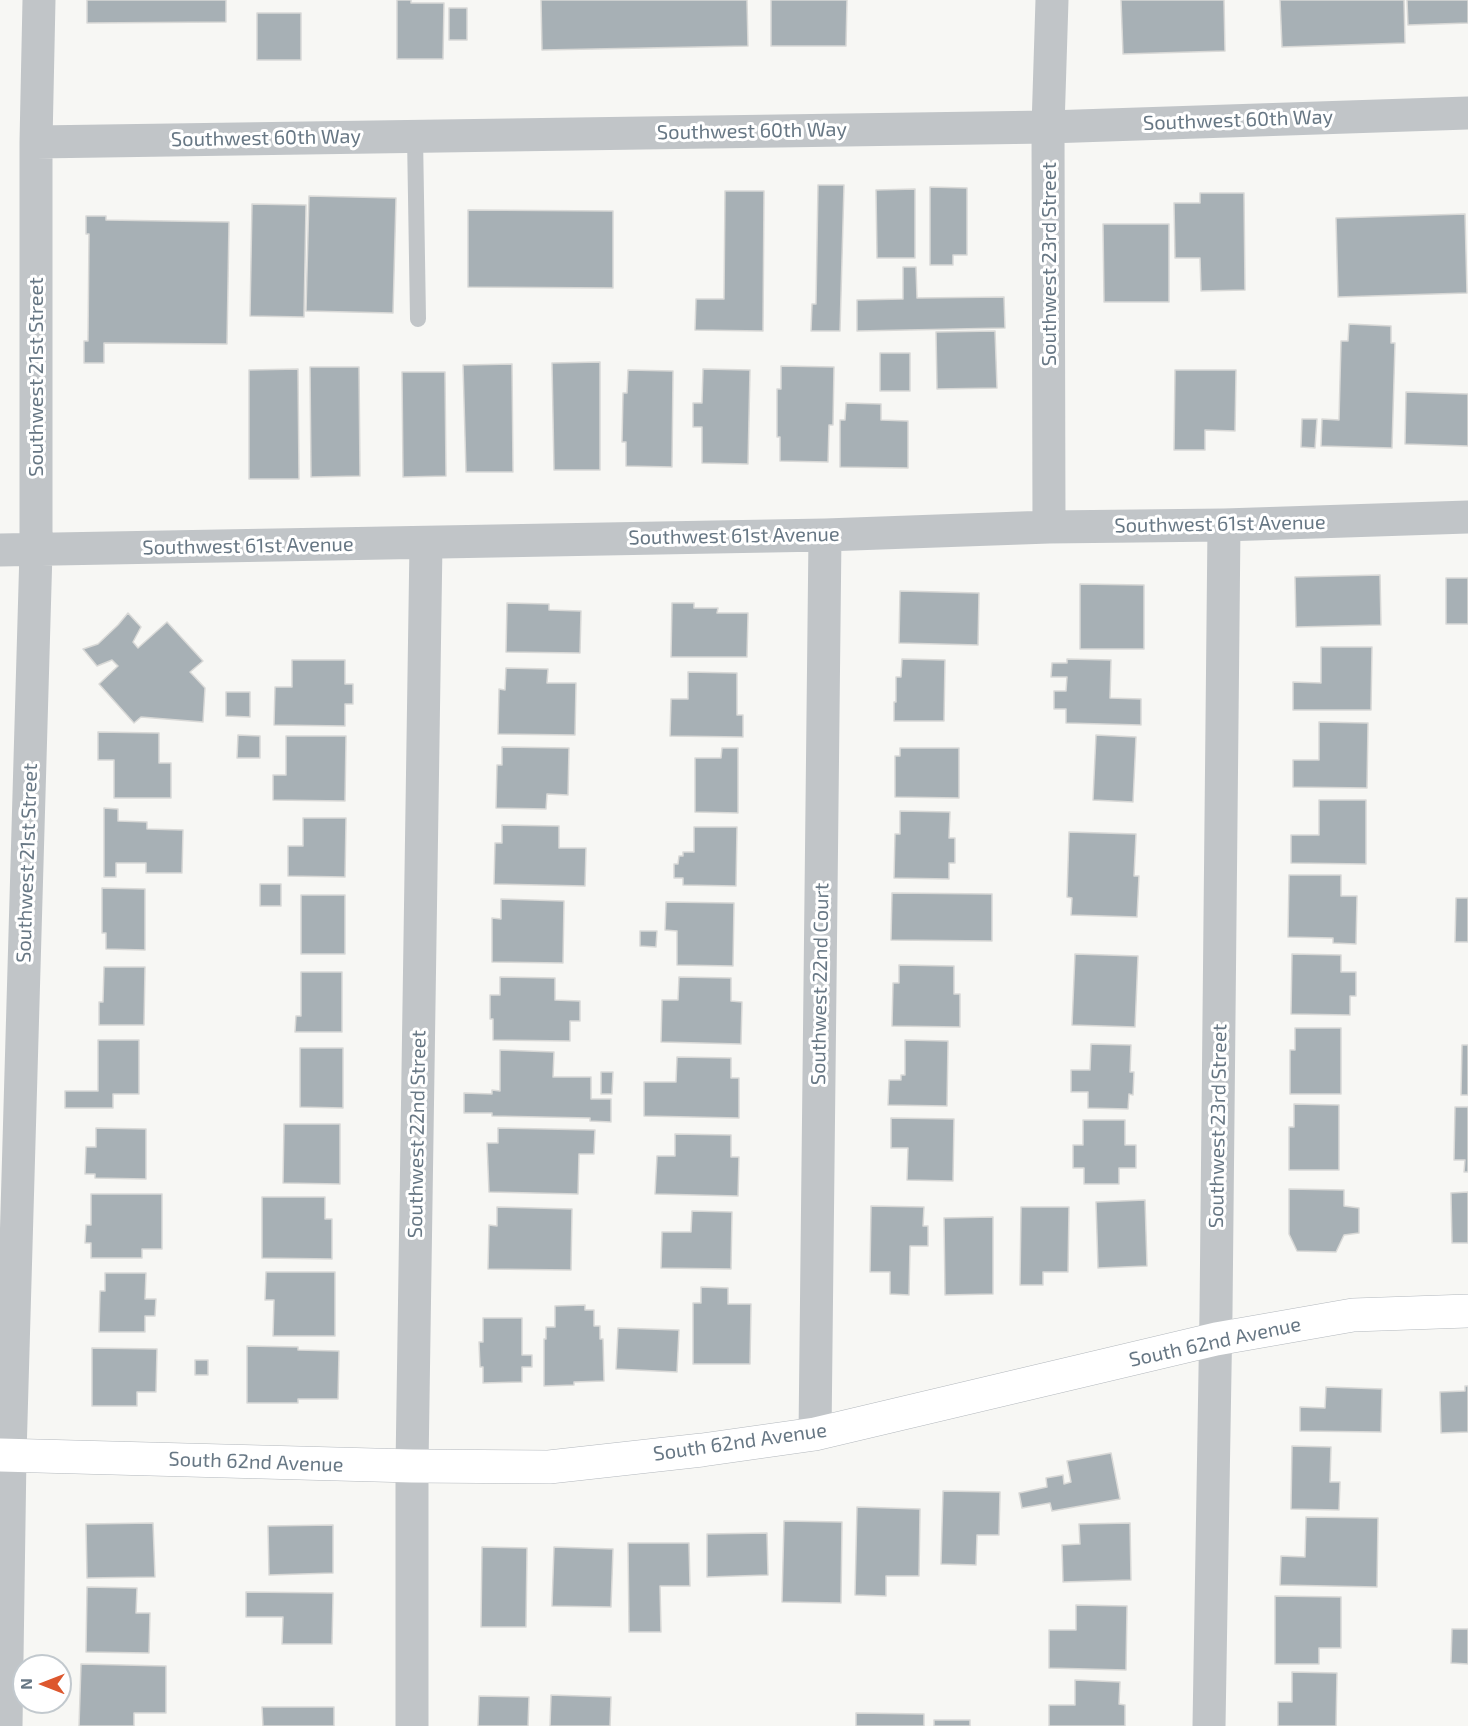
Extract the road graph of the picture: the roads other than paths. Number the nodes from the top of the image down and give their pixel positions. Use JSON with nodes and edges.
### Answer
{"nodes":[{"id":1,"x":39,"y":0,"type":"edge"},
{"id":2,"x":1052,"y":0,"type":"edge"},
{"id":3,"x":1468,"y":113,"type":"edge"},
{"id":4,"x":1048,"y":127,"type":"junction"},
{"id":5,"x":415,"y":136,"type":"junction"},
{"id":6,"x":36,"y":142,"type":"junction"},
{"id":7,"x":418,"y":319,"type":"dead end"},
{"id":8,"x":1468,"y":517,"type":"edge"},
{"id":9,"x":1224,"y":525,"type":"junction"},
{"id":10,"x":1049,"y":527,"type":"junction"},
{"id":11,"x":825,"y":535,"type":"junction"},
{"id":12,"x":426,"y":543,"type":"junction"},
{"id":13,"x":0,"y":550,"type":"edge"},
{"id":14,"x":36,"y":551,"type":"junction"},
{"id":15,"x":1468,"y":1311,"type":"edge"},
{"id":16,"x":1216,"y":1340,"type":"junction"},
{"id":17,"x":815,"y":1434,"type":"junction"},
{"id":18,"x":5,"y":1455,"type":"edge"},
{"id":19,"x":412,"y":1466,"type":"junction"},
{"id":20,"x":6,"y":1726,"type":"edge"},
{"id":21,"x":412,"y":1726,"type":"edge"},
{"id":22,"x":1209,"y":1726,"type":"edge"}],
"edges":[{"from":1,"to":6,"type":"street","name":"Southwest 21st Street"},
{"from":2,"to":4,"type":"street","name":"Southwest 23rd Street"},
{"from":3,"to":4,"type":"street","name":"Southwest 60th Way"},
{"from":4,"to":5,"type":"street","name":"Southwest 60th Way"},
{"from":4,"to":10,"type":"street","name":"Southwest 23rd Street"},
{"from":5,"to":6,"type":"street","name":"Southwest 60th Way"},
{"from":5,"to":7,"type":"lane"},
{"from":6,"to":14,"type":"street","name":"Southwest 21st Street"},
{"from":8,"to":9,"type":"street","name":"Southwest 61st Avenue"},
{"from":9,"to":10,"type":"street","name":"Southwest 61st Avenue"},
{"from":9,"to":16,"type":"street","name":"Southwest 23rd Street"},
{"from":10,"to":11,"type":"street","name":"Southwest 61st Avenue"},
{"from":11,"to":12,"type":"street","name":"Southwest 61st Avenue"},
{"from":11,"to":17,"type":"street","name":"Southwest 22nd Court"},
{"from":12,"to":14,"type":"street","name":"Southwest 61st Avenue"},
{"from":12,"to":19,"type":"street","name":"Southwest 22nd Street"},
{"from":13,"to":14,"type":"street","name":"Southwest 61st Avenue"},
{"from":14,"to":18,"type":"street","name":"Southwest 21st Street"},
{"from":15,"to":16,"type":"street","name":"South 62nd Avenue"},
{"from":16,"to":17,"type":"street","name":"South 62nd Avenue"},
{"from":16,"to":22,"type":"street","name":"Southwest 23rd Street"},
{"from":17,"to":19,"type":"street","name":"South 62nd Avenue"},
{"from":18,"to":19,"type":"street","name":"South 62nd Avenue"},
{"from":18,"to":20,"type":"street","name":"Southwest 21st Street"},
{"from":19,"to":21,"type":"street","name":"Southwest 22nd Street"}]}
